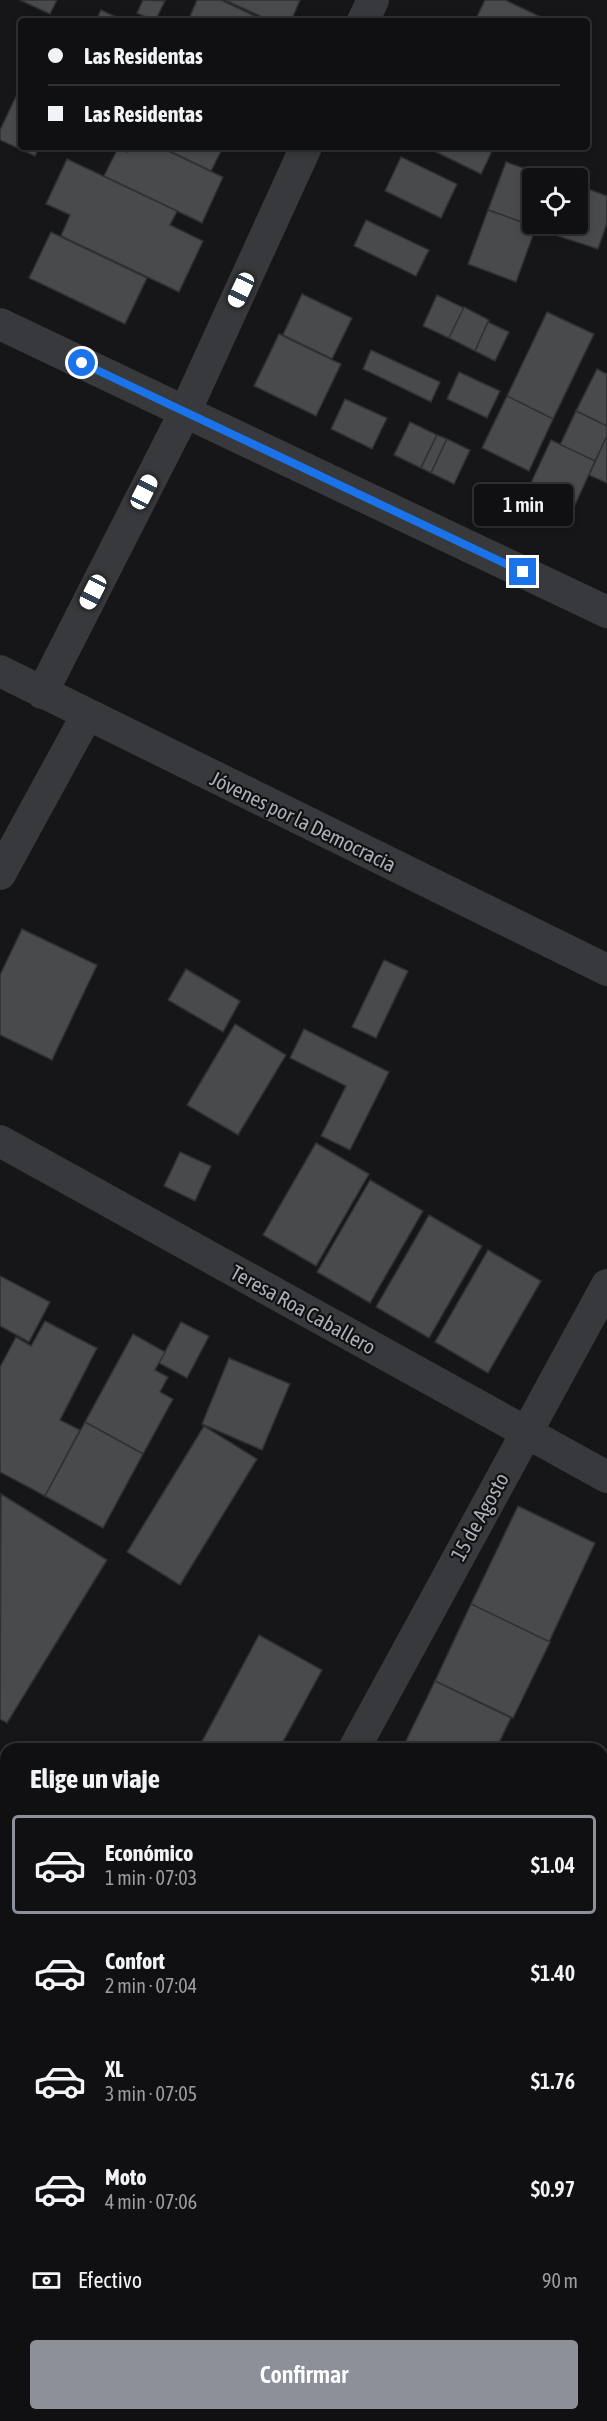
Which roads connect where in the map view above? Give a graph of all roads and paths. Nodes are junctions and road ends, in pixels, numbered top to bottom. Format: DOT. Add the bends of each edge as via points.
graph roads {
  1 [pos="373,0"];
  2 [pos="364,18"];
  3 [pos="305,150"];
  4 [pos="0,324"];
  5 [pos="185,412"];
  6 [pos="607,612"];
  7 [pos="0,671"];
  8 [pos="42,693"];
  9 [pos="87,715"];
  10 [pos="0,874"];
  11 [pos="607,970"];
  12 [pos="0,1141"];
  13 [pos="607,1285"];
  14 [pos="525,1434"];
  15 [pos="607,1477"];
  16 [pos="357,1743"];
  1 -- 2 [label="street"];
  3 -- 5 [label="street"];
  4 -- 5 [label="street"];
  5 -- 6 [label="street"];
  5 -- 8 [label="street"];
  7 -- 8 [label="street, Jóvenes por la Democracia"];
  8 -- 9 [label="street, Jóvenes por la Democracia"];
  9 -- 10 [label="street"];
  9 -- 11 [label="street, Jóvenes por la Democracia"];
  12 -- 14 [label="street, Teresa Roa Caballero"];
  13 -- 14 [label="street, 15 de Agosto"];
  14 -- 15 [label="street, Teresa Roa Caballero"];
  14 -- 16 [label="street, 15 de Agosto"];
}
